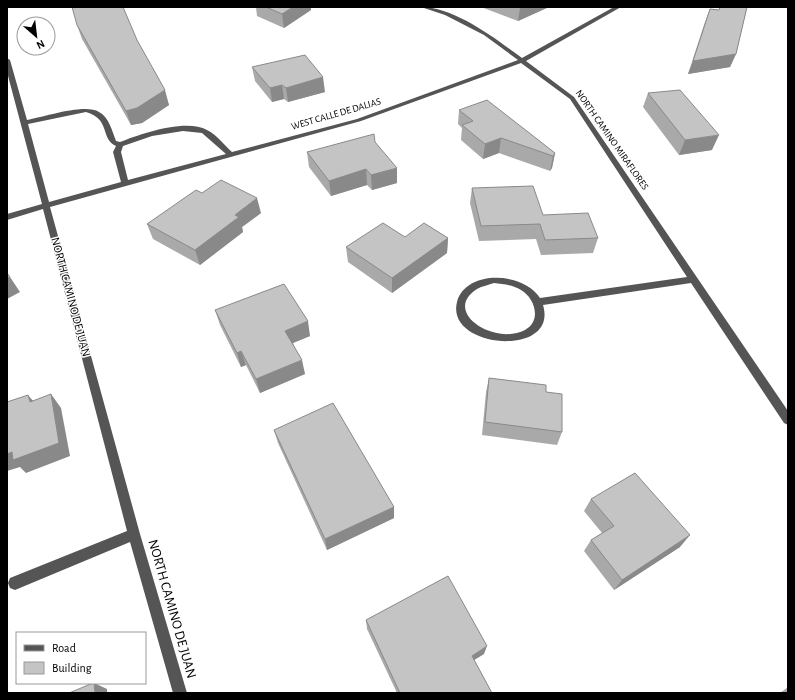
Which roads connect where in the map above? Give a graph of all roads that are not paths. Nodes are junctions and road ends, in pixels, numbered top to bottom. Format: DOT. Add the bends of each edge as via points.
graph roads {
  1 [pos="424,7"];
  2 [pos="618,7"];
  3 [pos="7,60"];
  4 [pos="522,61"];
  5 [pos="24,123"];
  6 [pos="120,145"];
  7 [pos="231,155"];
  8 [pos="125,183"];
  9 [pos="47,205"];
  10 [pos="7,217"];
  11 [pos="693,279"];
  12 [pos="538,302"];
  13 [pos="788,420"];
  14 [pos="134,534"];
  15 [pos="15,583"];
  16 [pos="180,693"];
  1 -- 4 [label="street, NORTH CAMINO MIRAFLORES" via="447,14 486,34"];
  2 -- 4 [label="street, WEST CALLE DE DALIAS"];
  3 -- 5 [label="street, NORTH CAMINO DE JUAN"];
  4 -- 7 [label="street, WEST CALLE DE DALIAS" via="359,120"];
  4 -- 11 [label="street, NORTH CAMINO MIRAFLORES" via="572,98"];
  5 -- 6 [label="street" via="86,110 97,113 104,122 112,142"];
  5 -- 9 [label="street, NORTH CAMINO DE JUAN"];
  6 -- 7 [label="street" via="152,135 185,129 204,130"];
  6 -- 8 [label="street" via="117,152"];
  7 -- 8 [label="street, WEST CALLE DE DALIAS"];
  8 -- 9 [label="street, WEST CALLE DE DALIAS"];
  9 -- 10 [label="street"];
  9 -- 14 [label="street, NORTH CAMINO DE JUAN"];
  11 -- 12 [label="street"];
  11 -- 13 [label="street, NORTH CAMINO MIRAFLORES"];
  12 -- 12 [label="street" via="540,318 535,327 526,334 500,339 485,336 474,330 465,321 460,302 472,287 494,280 518,285"];
  14 -- 15 [label="street, NORTH CAMINO DE JUAN"];
  14 -- 16 [label="street, NORTH CAMINO DE JUAN"];
}
